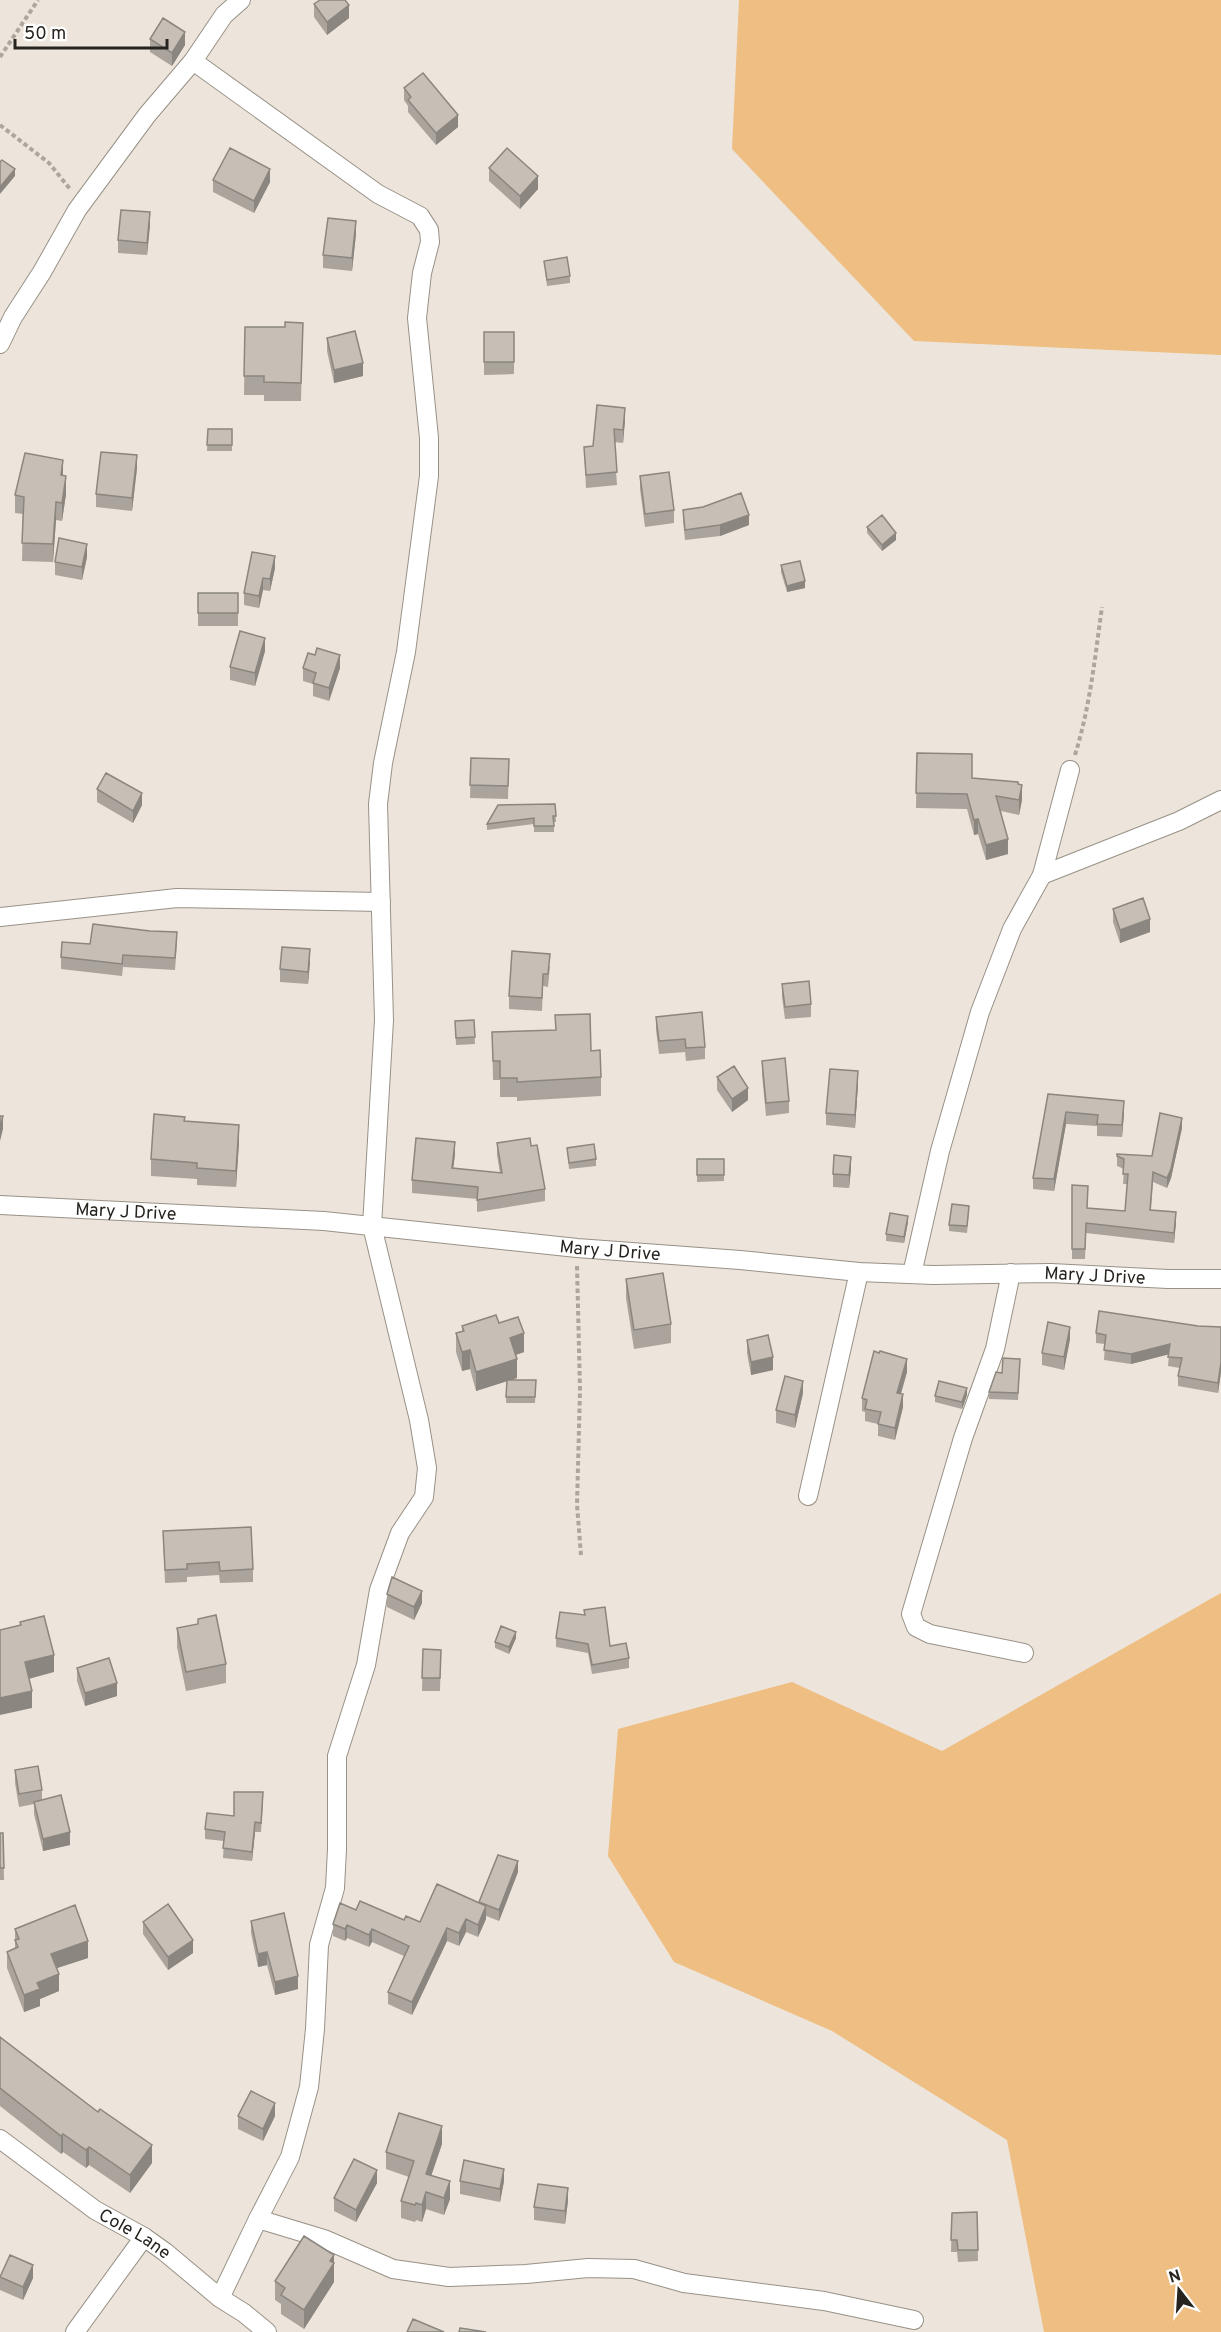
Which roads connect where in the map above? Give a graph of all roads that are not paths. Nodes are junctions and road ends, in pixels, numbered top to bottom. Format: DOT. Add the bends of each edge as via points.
graph roads {
  1 [pos="241,0"];
  2 [pos="193,61"];
  3 [pos="0,345"];
  4 [pos="1070,770"];
  5 [pos="1221,800"];
  6 [pos="1042,875"];
  7 [pos="381,902"];
  8 [pos="0,917"];
  9 [pos="0,1206"];
  10 [pos="372,1226"];
  11 [pos="859,1272"];
  12 [pos="1011,1273"];
  13 [pos="912,1274"];
  14 [pos="1221,1279"];
  15 [pos="808,1496"];
  16 [pos="1024,1653"];
  17 [pos="0,2139"];
  18 [pos="258,2219"];
  19 [pos="144,2237"];
  20 [pos="220,2298"];
  21 [pos="914,2320"];
  22 [pos="75,2332"];
  23 [pos="267,2332"];
  1 -- 2 [label="street" via="224,15"];
  2 -- 3 [label="street" via="76,210"];
  2 -- 7 [label="street" via="378,194 420,216 429,230 417,318 429,476 406,652 378,804"];
  4 -- 6 [label="street"];
  5 -- 6 [label="street" via="1179,821"];
  6 -- 13 [label="street" via="1012,929 980,1012 940,1151"];
  7 -- 8 [label="street" via="177,898"];
  7 -- 10 [label="street" via="384,1020"];
  9 -- 10 [label="street, Mary J Drive" via="189,1213"];
  10 -- 11 [label="street, Mary J Drive"];
  10 -- 18 [label="street" via="419,1420 427,1468 424,1497 400,1533 379,1590 366,1665 338,1756 335,1888 319,1945 309,2086 290,2157"];
  11 -- 13 [label="street, Mary J Drive"];
  11 -- 15 [label="street"];
  12 -- 13 [label="street, Mary J Drive"];
  12 -- 14 [label="street, Mary J Drive"];
  12 -- 16 [label="street" via="995,1348 963,1438 911,1614 916,1627 930,1634"];
  17 -- 19 [label="street, Cole Lane" via="95,2210"];
  18 -- 20 [label="street"];
  18 -- 21 [label="street" via="324,2239 393,2269 449,2277 634,2269 684,2283 824,2301"];
  19 -- 20 [label="street, Cole Lane"];
  19 -- 22 [label="street"];
  20 -- 23 [label="street, Cole Lane"];
}
